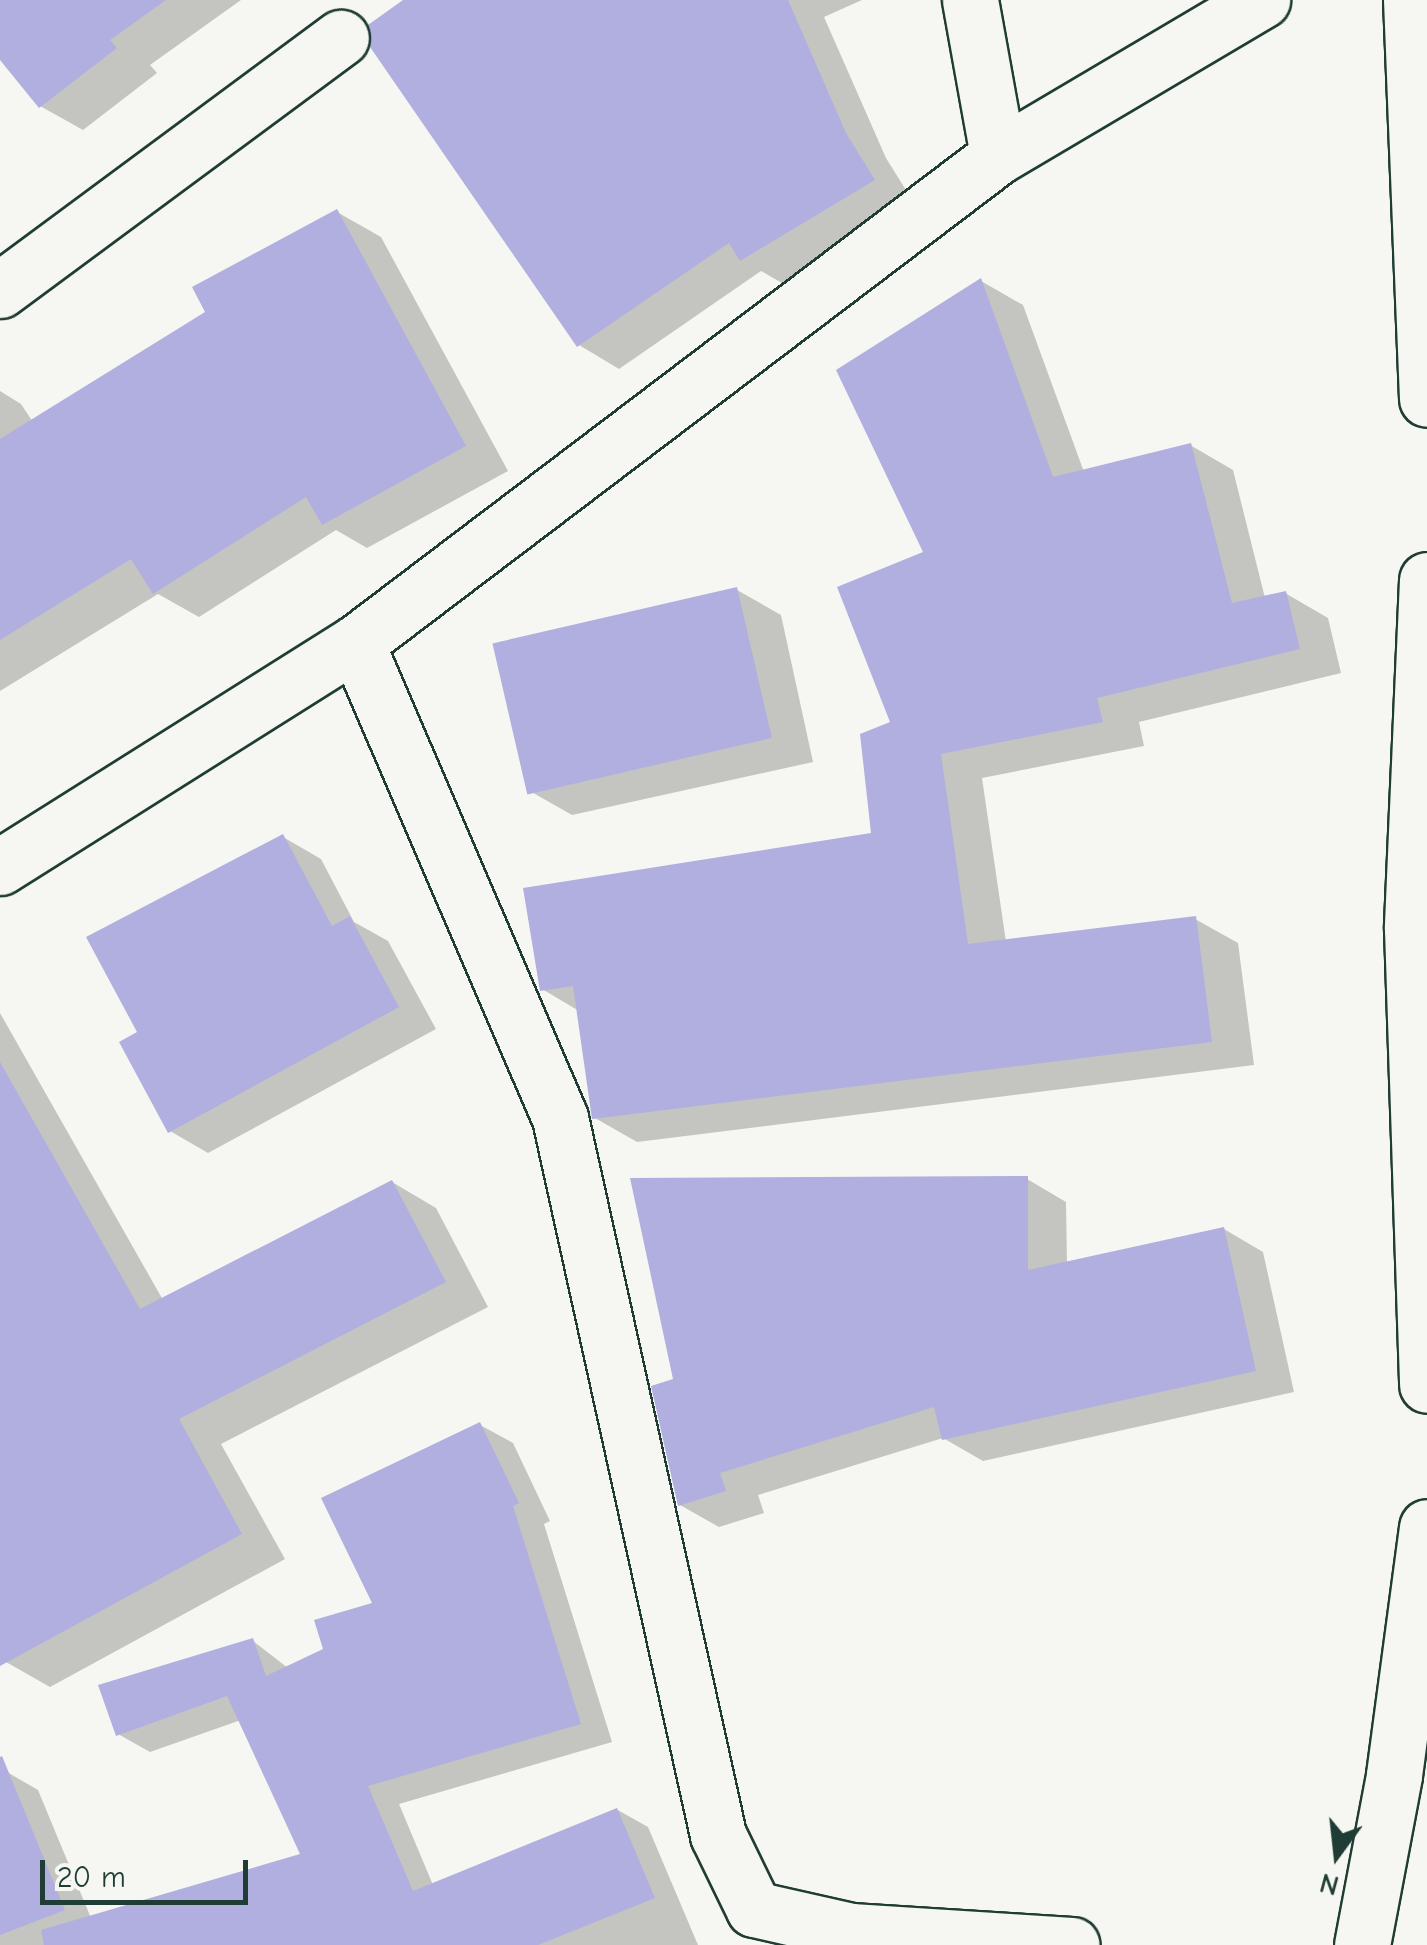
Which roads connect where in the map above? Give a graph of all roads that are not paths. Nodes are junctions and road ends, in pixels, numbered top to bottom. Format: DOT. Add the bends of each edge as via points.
graph roads {
  1 [pos="970,0"];
  2 [pos="1262,0"];
  3 [pos="1412,0"];
  4 [pos="342,38"];
  5 [pos="998,156"];
  6 [pos="0,290"];
  7 [pos="1427,400"];
  8 [pos="1427,580"];
  9 [pos="356,644"];
  10 [pos="0,867"];
  11 [pos="1420,929"];
  12 [pos="1427,1385"];
  13 [pos="1427,1527"];
  14 [pos="1072,1945"];
  15 [pos="1362,1945"];
  1 -- 5 [label="street"];
  2 -- 5 [label="street"];
  3 -- 7 [label="street"];
  4 -- 6 [label="street"];
  5 -- 9 [label="street"];
  8 -- 11 [label="street"];
  9 -- 10 [label="street"];
  9 -- 14 [label="street" via="560,1118 718,1835 754,1909 852,1932"];
  11 -- 12 [label="street"];
  13 -- 15 [label="street" via="1394,1775"];
}
